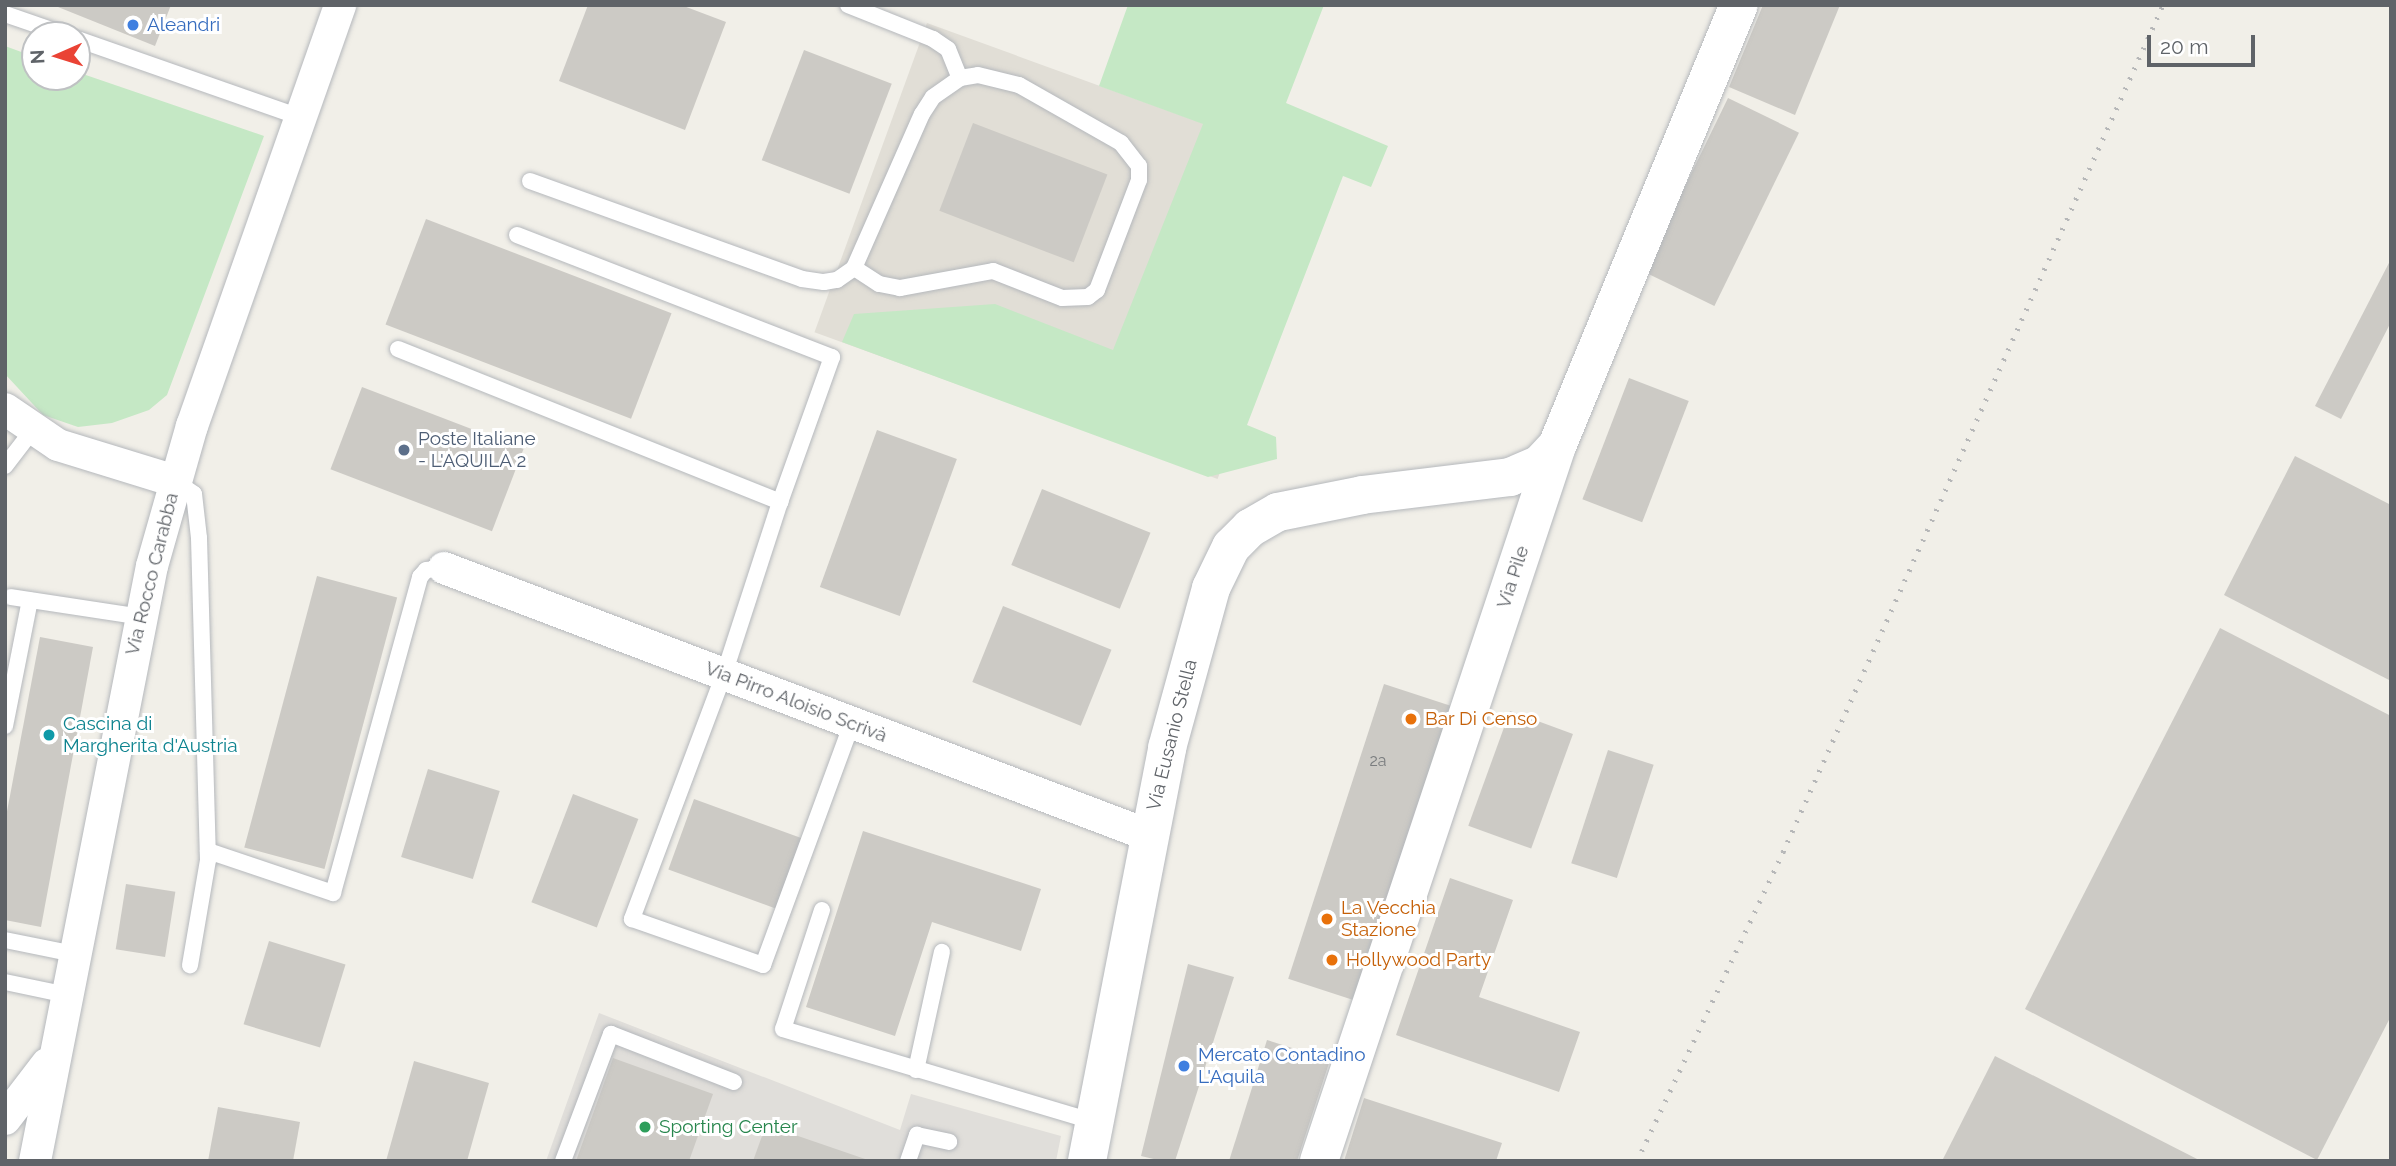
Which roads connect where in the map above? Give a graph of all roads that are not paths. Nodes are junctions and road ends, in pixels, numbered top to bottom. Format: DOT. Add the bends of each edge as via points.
graph roads {
  1 [pos="340,5"];
  2 [pos="848,5"];
  3 [pos="1739,5"];
  4 [pos="5,14"];
  5 [pos="25,21"];
  6 [pos="91,44"];
  7 [pos="960,78"];
  8 [pos="300,117"];
  9 [pos="530,181"];
  10 [pos="517,235"];
  11 [pos="854,268"];
  12 [pos="398,349"];
  13 [pos="5,409"];
  14 [pos="32,431"];
  15 [pos="1557,446"];
  16 [pos="5,466"];
  17 [pos="175,481"];
  18 [pos="1453,486"];
  19 [pos="780,502"];
  20 [pos="1517,564"];
  21 [pos="444,568"];
  22 [pos="11,597"];
  23 [pos="30,600"];
  24 [pos="141,617"];
  25 [pos="724,674"];
  26 [pos="852,723"];
  27 [pos="5,726"];
  28 [pos="1148,835"];
  29 [pos="208,850"];
  30 [pos="822,910"];
  31 [pos="5,940"];
  32 [pos="942,952"];
  33 [pos="74,954"];
  34 [pos="190,965"];
  35 [pos="5,982"];
  36 [pos="67,995"];
  37 [pos="57,1044"];
  38 [pos="916,1070"];
  39 [pos="734,1082"];
  40 [pos="5,1119"];
  41 [pos="1094,1122"];
  42 [pos="949,1142"];
  43 [pos="35,1161"];
  44 [pos="563,1161"];
  45 [pos="908,1161"];
  46 [pos="1087,1161"];
  47 [pos="1319,1161"];
  1 -- 8 [label="street, Via Rocco Carabba"];
  2 -- 7 [label="lane" via="933,38 947,50"];
  3 -- 15 [label="street, Via Pile"];
  4 -- 5 [label="lane"];
  6 -- 8 [label="lane"];
  7 -- 11 [label="lane" via="939,91 922,114"];
  7 -- 11 [label="lane" via="978,75 1019,85 1132,153 1139,180 1097,290 1088,297 1062,298 993,271 900,288 879,284"];
  8 -- 17 [label="street, Via Rocco Carabba"];
  9 -- 11 [label="lane" via="802,279 837,280"];
  10 -- 19 [label="lane" via="832,358"];
  12 -- 19 [label="lane"];
  13 -- 14 [label="street"];
  14 -- 16 [label="lane"];
  14 -- 17 [label="street" via="58,445"];
  15 -- 18 [label="street, Via Eusanio Stella" via="1521,474"];
  15 -- 20 [label="street, Via Pile"];
  17 -- 24 [label="street, Via Rocco Carabba"];
  17 -- 29 [label="lane" via="194,494 198,523"];
  18 -- 20 [label="street, Via Eusanio Stella" via="1482,491 1507,506 1517,529"];
  18 -- 28 [label="street, Via Eusanio Stella" via="1295,508 1258,522 1240,536 1211,588"];
  19 -- 25 [label="lane"];
  20 -- 47 [label="street, Via Pile"];
  21 -- 25 [label="street, Via Pirro Aloisio Scrivà"];
  21 -- 29 [label="lane" via="426,570 421,577 333,893"];
  22 -- 23 [label="lane"];
  23 -- 24 [label="lane"];
  23 -- 27 [label="lane"];
  24 -- 33 [label="street, Via Rocco Carabba"];
  25 -- 26 [label="street, Via Pirro Aloisio Scrivà"];
  25 -- 26 [label="lane" via="632,919 763,965"];
  26 -- 28 [label="street, Via Pirro Aloisio Scrivà"];
  28 -- 41 [label="street, Via Eusanio Stella"];
  29 -- 34 [label="lane" via="206,890"];
  30 -- 38 [label="lane" via="783,1030"];
  31 -- 33 [label="lane"];
  32 -- 38 [label="lane"];
  33 -- 36 [label="street, Via Rocco Carabba"];
  35 -- 36 [label="lane"];
  36 -- 37 [label="street, Via Rocco Carabba"];
  37 -- 40 [label="street" via="28,1094"];
  37 -- 43 [label="street, Via Rocco Carabba"];
  38 -- 41 [label="lane"];
  39 -- 44 [label="lane" via="611,1034"];
  41 -- 46 [label="street, Via Eusanio Stella"];
  42 -- 45 [label="lane" via="917,1135"];
}
